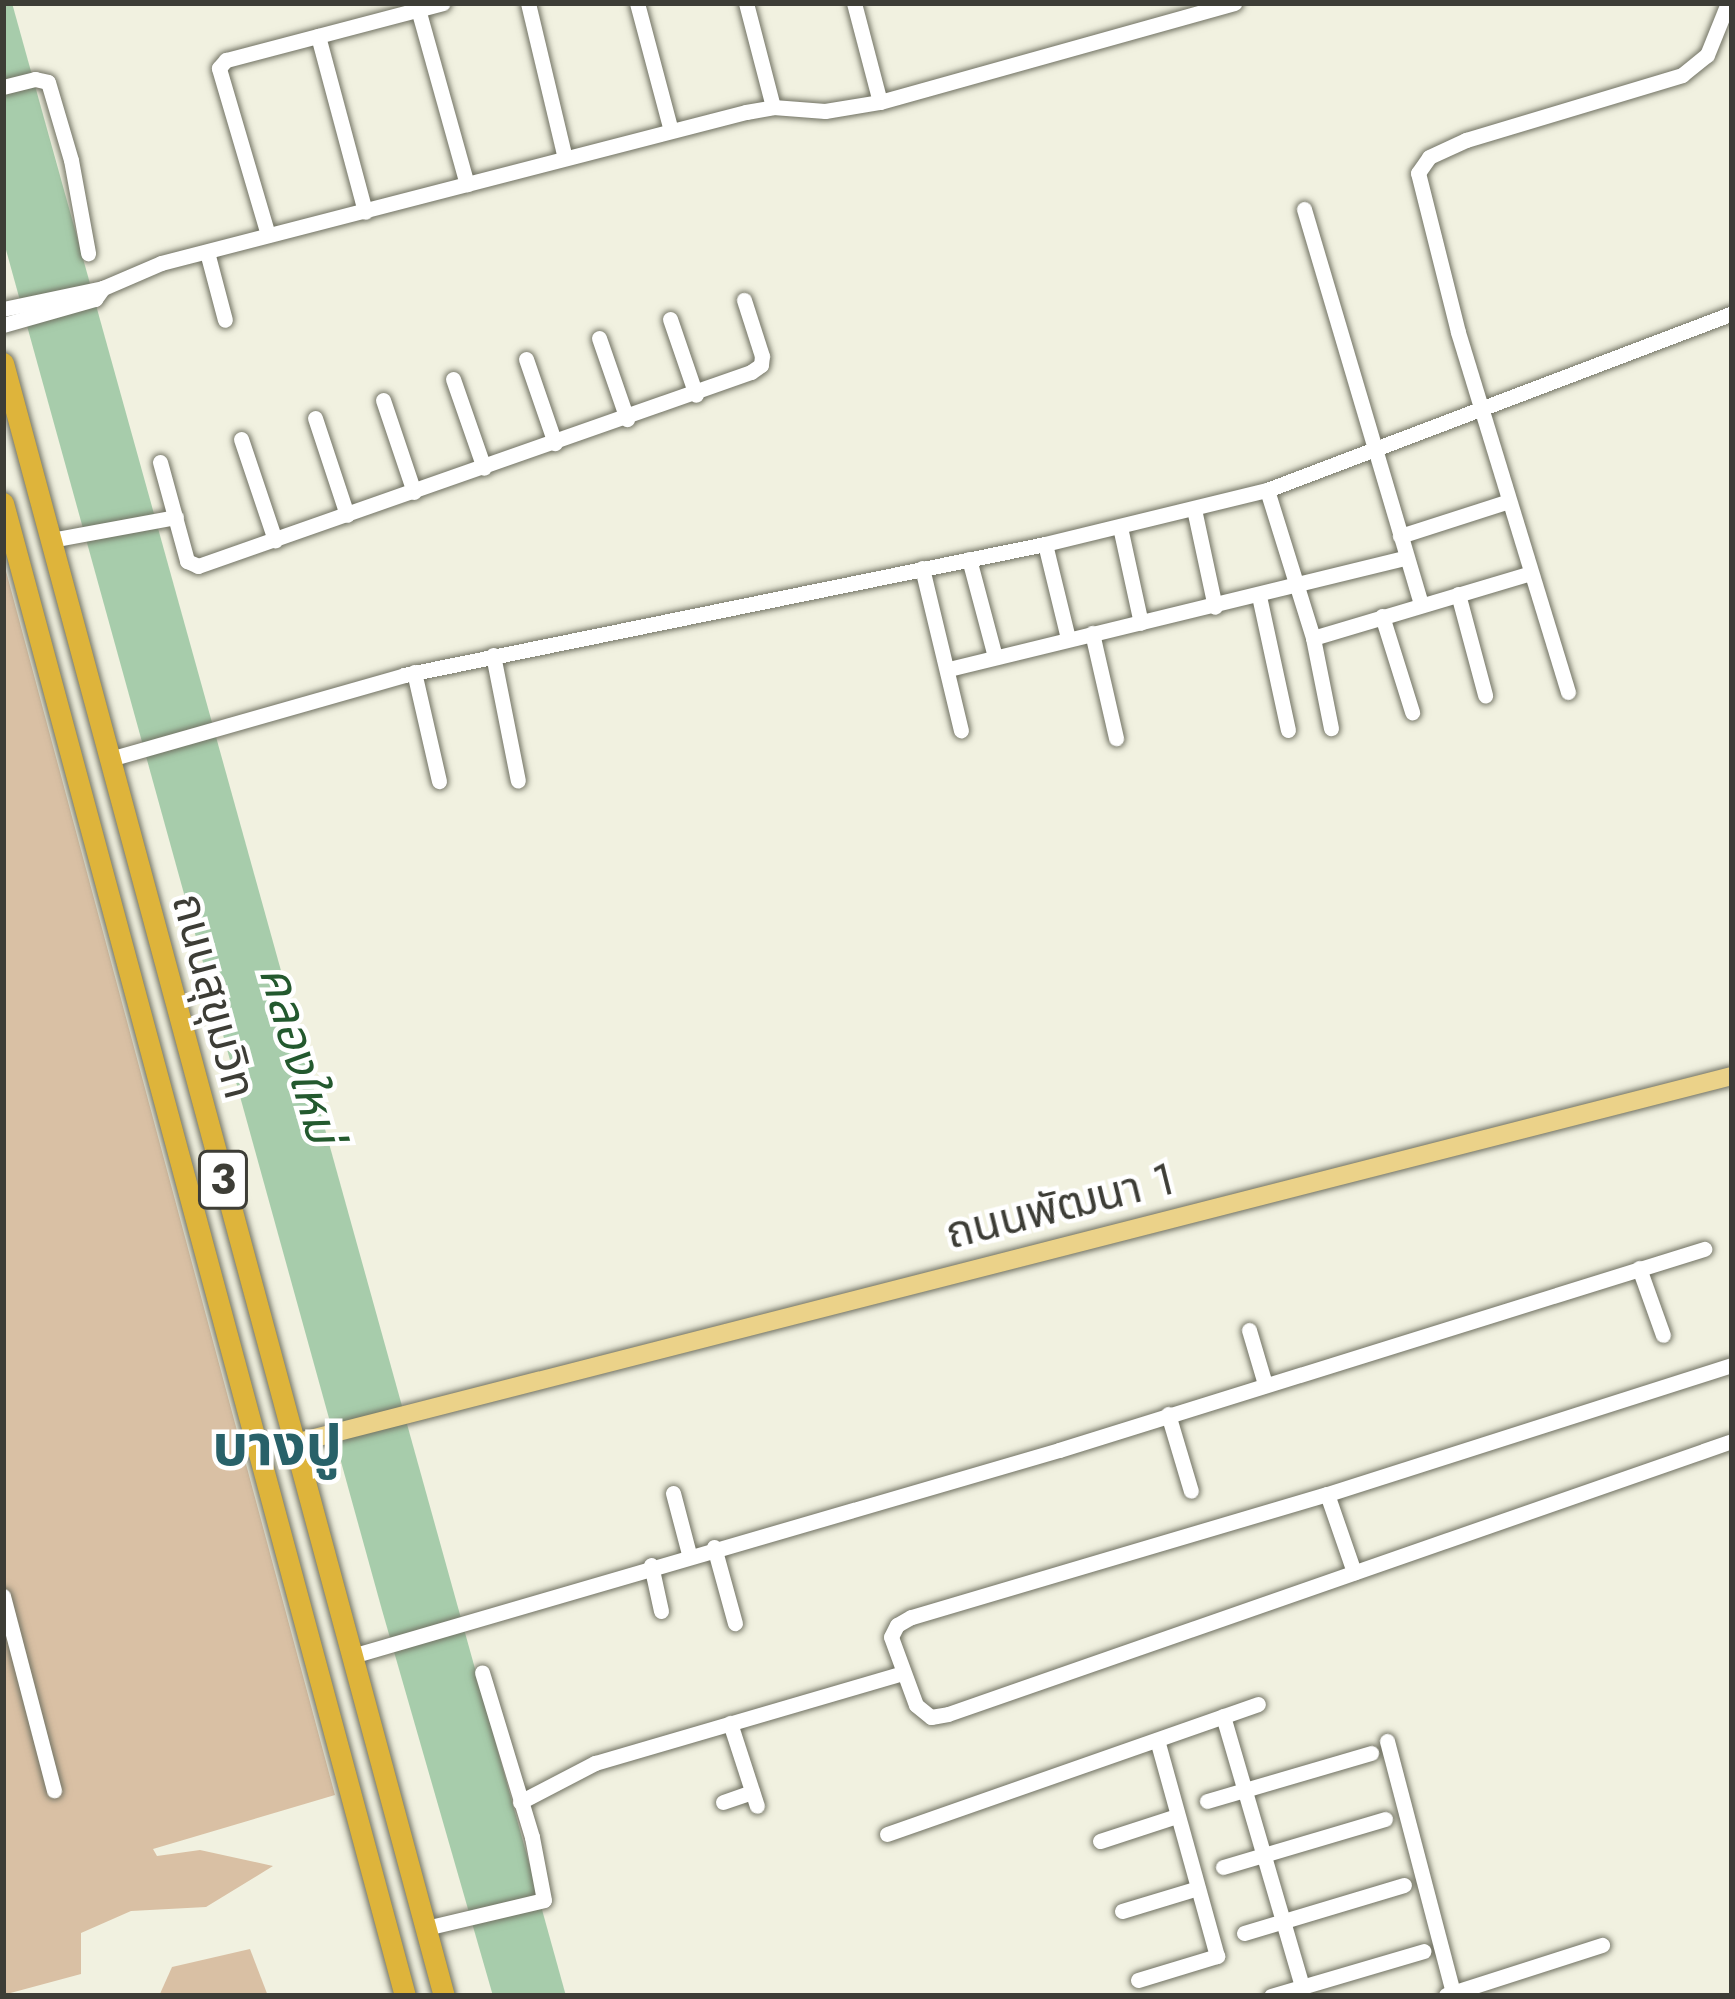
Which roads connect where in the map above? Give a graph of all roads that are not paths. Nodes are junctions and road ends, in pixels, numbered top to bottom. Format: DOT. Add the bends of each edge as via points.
graph roads {
  1 [pos="442,3"];
  2 [pos="528,3"];
  3 [pos="637,3"];
  4 [pos="746,3"];
  5 [pos="854,3"];
  6 [pos="1234,3"];
  7 [pos="1728,3"];
  8 [pos="418,9"];
  9 [pos="318,36"];
  10 [pos="3,87"];
  11 [pos="880,102"];
  12 [pos="773,107"];
  13 [pos="671,131"];
  14 [pos="565,158"];
  15 [pos="467,184"];
  16 [pos="1304,209"];
  17 [pos="364,212"];
  18 [pos="268,235"];
  19 [pos="207,252"];
  20 [pos="88,253"];
  21 [pos="744,300"];
  22 [pos="1732,313"];
  23 [pos="9,315"];
  24 [pos="670,319"];
  25 [pos="225,320"];
  26 [pos="599,338"];
  27 [pos="526,359"];
  28 [pos="3,364"];
  29 [pos="453,379"];
  30 [pos="696,395"];
  31 [pos="383,400"];
  32 [pos="1482,407"];
  33 [pos="315,418"];
  34 [pos="626,418"];
  35 [pos="242,440"];
  36 [pos="555,443"];
  37 [pos="1378,449"];
  38 [pos="160,462"];
  39 [pos="484,468"];
  40 [pos="1267,490"];
  41 [pos="414,492"];
  42 [pos="1509,501"];
  43 [pos="3,503"];
  44 [pos="1194,509"];
  45 [pos="347,515"];
  46 [pos="176,517"];
  47 [pos="1120,527"];
  48 [pos="1400,536"];
  49 [pos="52,540"];
  50 [pos="275,540"];
  51 [pos="1045,544"];
  52 [pos="1406,558"];
  53 [pos="969,559"];
  54 [pos="922,568"];
  55 [pos="1531,573"];
  56 [pos="1297,588"];
  57 [pos="1458,594"];
  58 [pos="1259,596"];
  59 [pos="1421,605"];
  60 [pos="1215,607"];
  61 [pos="1382,616"];
  62 [pos="1141,622"];
  63 [pos="1092,633"];
  64 [pos="1069,638"];
  65 [pos="1312,638"];
  66 [pos="493,655"];
  67 [pos="995,657"];
  68 [pos="949,669"];
  69 [pos="414,672"];
  70 [pos="1568,692"];
  71 [pos="1485,695"];
  72 [pos="1412,712"];
  73 [pos="1331,728"];
  74 [pos="961,730"];
  75 [pos="1288,730"];
  76 [pos="1116,738"];
  77 [pos="110,759"];
  78 [pos="439,781"];
  79 [pos="518,781"];
  80 [pos="1732,1076"];
  81 [pos="1704,1249"];
  82 [pos="1639,1268"];
  83 [pos="1249,1330"];
  84 [pos="1663,1335"];
  85 [pos="1732,1365"];
  86 [pos="1265,1384"];
  87 [pos="1168,1414"];
  88 [pos="1732,1441"];
  89 [pos="295,1443"];
  90 [pos="1191,1491"];
  91 [pos="673,1493"];
  92 [pos="1327,1494"];
  93 [pos="714,1547"];
  94 [pos="689,1554"];
  95 [pos="651,1565"];
  96 [pos="1354,1572"];
  97 [pos="3,1596"];
  98 [pos="661,1611"];
  99 [pos="735,1622"];
  100 [pos="352,1656"];
  101 [pos="482,1672"];
  102 [pos="902,1673"];
  103 [pos="1258,1704"];
  104 [pos="1223,1716"];
  105 [pos="730,1723"];
  106 [pos="1157,1740"];
  107 [pos="1387,1741"];
  108 [pos="1371,1753"];
  109 [pos="1244,1789"];
  110 [pos="54,1790"];
  111 [pos="1207,1801"];
  112 [pos="520,1802"];
  113 [pos="723,1802"];
  114 [pos="1177,1816"];
  115 [pos="1385,1820"];
  116 [pos="887,1834"];
  117 [pos="1100,1841"];
  118 [pos="1262,1856"];
  119 [pos="1223,1868"];
  120 [pos="1404,1885"];
  121 [pos="1198,1888"];
  122 [pos="1122,1911"];
  123 [pos="1281,1921"];
  124 [pos="425,1928"];
  125 [pos="1244,1934"];
  126 [pos="1602,1945"];
  127 [pos="1424,1952"];
  128 [pos="1138,1980"];
  129 [pos="1298,1988"];
  130 [pos="1448,1994"];
  131 [pos="405,1996"];
  132 [pos="444,1996"];
  133 [pos="1271,1996"];
  1 -- 8 [label="street"];
  2 -- 14 [label="street"];
  3 -- 13 [label="street"];
  4 -- 12 [label="street"];
  5 -- 11 [label="street"];
  6 -- 11 [label="street"];
  7 -- 32 [label="street" via="1707,55 1682,75 1466,140 1420,165"];
  8 -- 9 [label="street"];
  8 -- 15 [label="street"];
  9 -- 17 [label="street"];
  9 -- 18 [label="street" via="219,68"];
  10 -- 20 [label="street" via="35,80 48,82 55,95"];
  11 -- 12 [label="street" via="825,111"];
  12 -- 13 [label="street"];
  13 -- 14 [label="street"];
  14 -- 15 [label="street"];
  15 -- 17 [label="street"];
  16 -- 37 [label="street"];
  17 -- 18 [label="street"];
  18 -- 19 [label="street"];
  19 -- 23 [label="street"];
  19 -- 25 [label="street"];
  21 -- 30 [label="street" via="761,365"];
  22 -- 32 [label="street"];
  24 -- 30 [label="street"];
  26 -- 34 [label="street"];
  27 -- 36 [label="street"];
  28 -- 49 [label="highway, ถนนสุขุมวิท / 3"];
  29 -- 39 [label="street"];
  30 -- 34 [label="street"];
  31 -- 41 [label="street"];
  32 -- 37 [label="street"];
  32 -- 42 [label="street"];
  33 -- 45 [label="street"];
  34 -- 36 [label="street"];
  35 -- 50 [label="street"];
  36 -- 39 [label="street"];
  37 -- 40 [label="street"];
  37 -- 48 [label="street"];
  38 -- 46 [label="street"];
  39 -- 41 [label="street"];
  40 -- 44 [label="street"];
  40 -- 56 [label="street"];
  41 -- 45 [label="street"];
  42 -- 48 [label="street"];
  42 -- 55 [label="street"];
  43 -- 131 [label="highway, ถนนสุขุมวิท / 3"];
  44 -- 47 [label="street"];
  44 -- 60 [label="street"];
  45 -- 50 [label="street"];
  46 -- 49 [label="street"];
  46 -- 50 [label="street" via="191,565"];
  47 -- 51 [label="street"];
  47 -- 62 [label="street"];
  48 -- 52 [label="street"];
  49 -- 77 [label="highway, ถนนสุขุมวิท / 3"];
  51 -- 53 [label="street"];
  51 -- 64 [label="street"];
  52 -- 56 [label="street"];
  52 -- 59 [label="street"];
  53 -- 54 [label="street"];
  53 -- 67 [label="street"];
  54 -- 66 [label="street"];
  54 -- 68 [label="street"];
  55 -- 57 [label="street"];
  55 -- 70 [label="street"];
  56 -- 58 [label="street"];
  56 -- 65 [label="street"];
  57 -- 59 [label="street"];
  57 -- 71 [label="street"];
  58 -- 60 [label="street"];
  58 -- 75 [label="street"];
  59 -- 61 [label="street"];
  60 -- 62 [label="street"];
  61 -- 65 [label="street"];
  61 -- 72 [label="street"];
  62 -- 63 [label="street"];
  63 -- 64 [label="street"];
  63 -- 76 [label="street"];
  64 -- 67 [label="street"];
  65 -- 73 [label="street"];
  66 -- 69 [label="street"];
  66 -- 79 [label="street"];
  67 -- 68 [label="street"];
  68 -- 74 [label="street"];
  69 -- 77 [label="street"];
  69 -- 78 [label="street"];
  77 -- 89 [label="highway, ถนนสุขุมวิท / 3"];
  80 -- 89 [label="main road, ถนนพัฒนา 1"];
  81 -- 82 [label="street"];
  82 -- 84 [label="street"];
  82 -- 86 [label="street"];
  83 -- 86 [label="street"];
  85 -- 92 [label="street"];
  86 -- 87 [label="street"];
  87 -- 90 [label="street"];
  87 -- 93 [label="street"];
  88 -- 96 [label="street"];
  89 -- 100 [label="highway, ถนนสุขุมวิท / 3"];
  91 -- 94 [label="street"];
  92 -- 96 [label="street"];
  92 -- 102 [label="street" via="910,1617 891,1637"];
  93 -- 94 [label="street"];
  93 -- 99 [label="street"];
  94 -- 95 [label="street"];
  95 -- 98 [label="street"];
  95 -- 100 [label="street"];
  96 -- 102 [label="street" via="948,1714 931,1717 916,1705"];
  97 -- 110 [label="street"];
  100 -- 124 [label="highway, ถนนสุขุมวิท / 3"];
  101 -- 112 [label="street"];
  102 -- 105 [label="street"];
  103 -- 104 [label="street"];
  104 -- 106 [label="street"];
  104 -- 109 [label="street"];
  105 -- 112 [label="street" via="595,1763"];
  105 -- 113 [label="street" via="755,1799"];
  106 -- 114 [label="street"];
  106 -- 116 [label="street"];
  107 -- 130 [label="street"];
  108 -- 109 [label="street"];
  109 -- 111 [label="street"];
  109 -- 118 [label="street"];
  112 -- 124 [label="street" via="544,1900"];
  114 -- 117 [label="street"];
  114 -- 121 [label="street"];
  115 -- 118 [label="street"];
  118 -- 119 [label="street"];
  118 -- 123 [label="street"];
  120 -- 123 [label="street"];
  121 -- 122 [label="street"];
  121 -- 128 [label="street" via="1217,1957"];
  123 -- 125 [label="street"];
  123 -- 129 [label="street"];
  124 -- 132 [label="highway, ถนนสุขุมวิท / 3"];
  126 -- 130 [label="street"];
  127 -- 129 [label="street"];
  129 -- 133 [label="street"];
}
